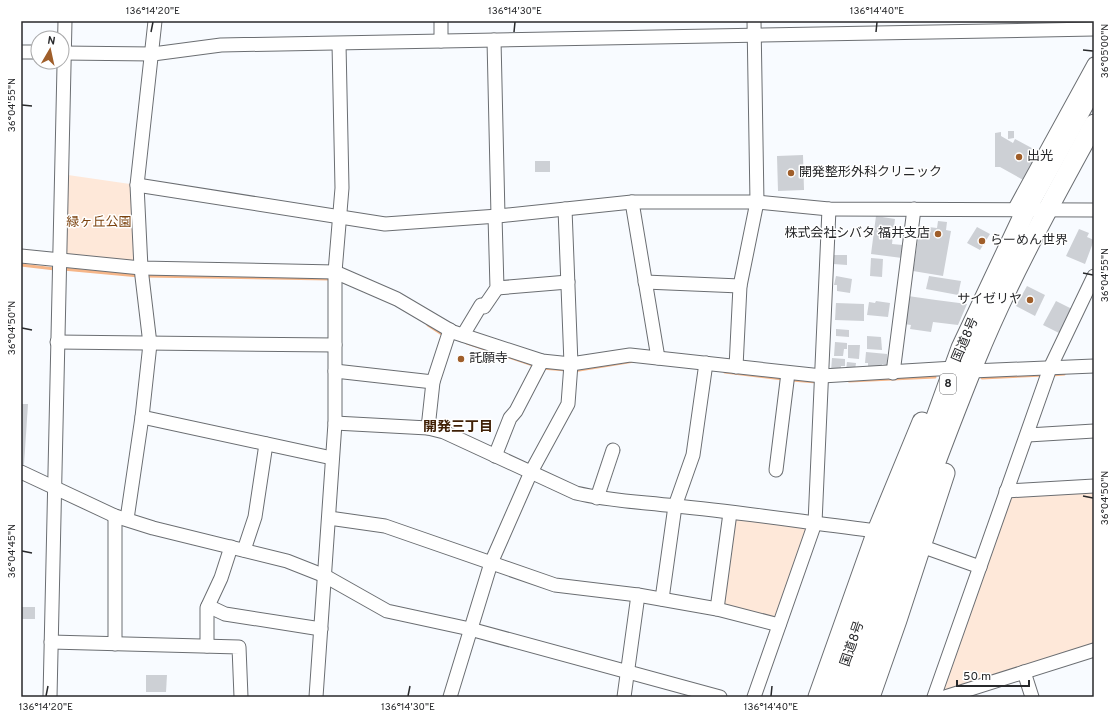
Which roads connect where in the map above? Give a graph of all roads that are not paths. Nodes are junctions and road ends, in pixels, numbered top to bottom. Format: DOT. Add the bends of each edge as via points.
graph roads {
  1 [pos="155,21"];
  2 [pos="441,21"];
  3 [pos="754,21"];
  4 [pos="1031,26"];
  5 [pos="1094,29"];
  6 [pos="754,35"];
  7 [pos="441,40"];
  8 [pos="494,40"];
  9 [pos="339,44"];
  10 [pos="70,53"];
  11 [pos="153,54"];
  12 [pos="1094,64"];
  13 [pos="63,70"];
  14 [pos="1094,86"];
  15 [pos="1094,124"];
  16 [pos="137,186"];
  17 [pos="632,202"];
  18 [pos="757,202"];
  19 [pos="829,208"];
  20 [pos="565,209"];
  21 [pos="914,209"];
  22 [pos="1020,210"];
  23 [pos="1048,210"];
  24 [pos="1094,210"];
  25 [pos="496,216"];
  26 [pos="338,217"];
  27 [pos="21,256"];
  28 [pos="59,260"];
  29 [pos="141,268"];
  30 [pos="336,272"];
  31 [pos="1094,276"];
  32 [pos="568,282"];
  33 [pos="645,282"];
  34 [pos="740,286"];
  35 [pos="497,288"];
  36 [pos="450,330"];
  37 [pos="463,335"];
  38 [pos="57,342"];
  39 [pos="150,344"];
  40 [pos="335,345"];
  41 [pos="658,358"];
  42 [pos="542,362"];
  43 [pos="571,364"];
  44 [pos="706,364"];
  45 [pos="1094,366"];
  46 [pos="736,367"];
  47 [pos="969,367"];
  48 [pos="1050,368"];
  49 [pos="335,371"];
  50 [pos="788,373"];
  51 [pos="893,373"];
  52 [pos="822,376"];
  53 [pos="433,382"];
  54 [pos="142,417"];
  55 [pos="335,423"];
  56 [pos="428,428"];
  57 [pos="1094,431"];
  58 [pos="1028,435"];
  59 [pos="266,444"];
  60 [pos="613,450"];
  61 [pos="495,456"];
  62 [pos="332,458"];
  63 [pos="776,470"];
  64 [pos="21,472"];
  65 [pos="531,472"];
  66 [pos="1094,486"];
  67 [pos="54,488"];
  68 [pos="1006,491"];
  69 [pos="597,498"];
  70 [pos="675,506"];
  71 [pos="730,513"];
  72 [pos="121,518"];
  73 [pos="329,518"];
  74 [pos="815,523"];
  75 [pos="877,531"];
  76 [pos="921,546"];
  77 [pos="231,547"];
  78 [pos="244,550"];
  79 [pos="491,563"];
  80 [pos="980,567"];
  81 [pos="325,576"];
  82 [pos="638,595"];
  83 [pos="662,599"];
  84 [pos="208,606"];
  85 [pos="717,609"];
  86 [pos="780,625"];
  87 [pos="321,629"];
  88 [pos="470,629"];
  89 [pos="51,642"];
  90 [pos="114,644"];
  91 [pos="207,646"];
  92 [pos="1094,650"];
  93 [pos="628,671"];
  94 [pos="1024,672"];
  95 [pos="50,697"];
  96 [pos="241,697"];
  97 [pos="316,697"];
  98 [pos="450,697"];
  99 [pos="624,697"];
  100 [pos="720,697"];
  101 [pos="754,697"];
  102 [pos="818,697"];
  103 [pos="835,697"];
  104 [pos="851,697"];
  105 [pos="870,697"];
  106 [pos="934,697"];
  107 [pos="945,697"];
  108 [pos="1032,697"];
  1 -- 11 [label="street"];
  2 -- 7 [label="street"];
  3 -- 6 [label="street"];
  4 -- 5 [label="street"];
  4 -- 6 [label="street"];
  6 -- 8 [label="street"];
  6 -- 18 [label="street"];
  7 -- 8 [label="street"];
  7 -- 9 [label="street"];
  8 -- 25 [label="street"];
  9 -- 11 [label="street" via="222,45"];
  9 -- 26 [label="street" via="342,188"];
  10 -- 11 [label="street"];
  11 -- 16 [label="street"];
  12 -- 22 [label="street"];
  13 -- 28 [label="street"];
  14 -- 22 [label="highway, 国道8号 / 8"];
  15 -- 23 [label="highway, 国道8号 / 8"];
  16 -- 26 [label="street"];
  16 -- 29 [label="street"];
  17 -- 18 [label="street"];
  17 -- 20 [label="street"];
  17 -- 33 [label="street"];
  18 -- 19 [label="street"];
  18 -- 34 [label="street"];
  19 -- 21 [label="street"];
  19 -- 52 [label="street"];
  20 -- 25 [label="street"];
  20 -- 32 [label="street"];
  21 -- 22 [label="street"];
  21 -- 51 [label="street"];
  22 -- 23 [label="street"];
  22 -- 47 [label="highway, 国道8号 / 8" via="994,277"];
  23 -- 24 [label="street"];
  23 -- 47 [label="highway, 国道8号 / 8"];
  25 -- 26 [label="street" via="385,224"];
  25 -- 35 [label="street"];
  26 -- 30 [label="street"];
  27 -- 28 [label="street"];
  28 -- 29 [label="street"];
  28 -- 38 [label="street"];
  29 -- 30 [label="street"];
  29 -- 39 [label="street"];
  30 -- 36 [label="street" via="397,299"];
  30 -- 40 [label="street"];
  31 -- 48 [label="street"];
  32 -- 35 [label="street"];
  32 -- 43 [label="street"];
  33 -- 34 [label="street"];
  33 -- 41 [label="street"];
  34 -- 46 [label="street"];
  35 -- 37 [label="street" via="484,307 481,305"];
  36 -- 37 [label="street"];
  36 -- 53 [label="street"];
  37 -- 42 [label="street"];
  38 -- 39 [label="street"];
  38 -- 67 [label="street"];
  39 -- 40 [label="street"];
  39 -- 54 [label="street"];
  40 -- 49 [label="street"];
  41 -- 43 [label="street" via="630,355"];
  41 -- 44 [label="street"];
  42 -- 43 [label="street"];
  42 -- 61 [label="street" via="510,418"];
  43 -- 65 [label="street" via="568,404"];
  44 -- 46 [label="street"];
  44 -- 70 [label="street" via="694,455"];
  45 -- 48 [label="street"];
  46 -- 50 [label="street"];
  47 -- 48 [label="street"];
  47 -- 51 [label="street"];
  47 -- 75 [label="highway, 8" via="926,412"];
  47 -- 76 [label="highway, 8" via="967,407"];
  47 -- 103 [label="highway, 国道8号 / 8"];
  47 -- 104 [label="highway, 国道8号 / 8"];
  48 -- 58 [label="street"];
  49 -- 53 [label="street"];
  49 -- 55 [label="street"];
  50 -- 52 [label="street"];
  50 -- 63 [label="street"];
  51 -- 52 [label="street"];
  52 -- 74 [label="street"];
  53 -- 56 [label="street"];
  54 -- 59 [label="street"];
  54 -- 72 [label="street"];
  55 -- 56 [label="street"];
  55 -- 62 [label="street"];
  56 -- 61 [label="street" via="444,432"];
  57 -- 58 [label="street"];
  58 -- 68 [label="street"];
  59 -- 62 [label="street"];
  59 -- 78 [label="street" via="255,517"];
  60 -- 69 [label="street"];
  61 -- 65 [label="street"];
  62 -- 73 [label="street"];
  64 -- 67 [label="street"];
  65 -- 69 [label="street" via="576,493"];
  65 -- 79 [label="street"];
  66 -- 68 [label="street"];
  67 -- 72 [label="street"];
  67 -- 89 [label="street"];
  68 -- 80 [label="street"];
  69 -- 70 [label="street"];
  70 -- 71 [label="street"];
  70 -- 83 [label="street"];
  71 -- 74 [label="street"];
  71 -- 85 [label="street"];
  72 -- 77 [label="street"];
  72 -- 90 [label="street"];
  73 -- 79 [label="street" via="385,526"];
  73 -- 81 [label="street"];
  74 -- 75 [label="street"];
  74 -- 86 [label="street"];
  75 -- 102 [label="highway, 8" via="852,618"];
  76 -- 80 [label="street"];
  76 -- 105 [label="highway, 8" via="893,619"];
  77 -- 78 [label="street"];
  77 -- 84 [label="street"];
  78 -- 81 [label="street" via="287,561"];
  79 -- 82 [label="street" via="555,585"];
  79 -- 88 [label="street"];
  80 -- 106 [label="street"];
  81 -- 87 [label="street"];
  81 -- 88 [label="street" via="386,611"];
  82 -- 83 [label="street"];
  82 -- 93 [label="street"];
  83 -- 85 [label="street"];
  84 -- 87 [label="street" via="225,614"];
  84 -- 91 [label="street"];
  85 -- 86 [label="street"];
  86 -- 101 [label="street"];
  87 -- 97 [label="street"];
  88 -- 93 [label="street"];
  88 -- 98 [label="street"];
  89 -- 90 [label="street"];
  89 -- 95 [label="street"];
  90 -- 91 [label="street"];
  91 -- 96 [label="street" via="239,647"];
  92 -- 94 [label="street"];
  93 -- 99 [label="street"];
  93 -- 100 [label="street"];
  94 -- 107 [label="street"];
  94 -- 108 [label="street"];
}
